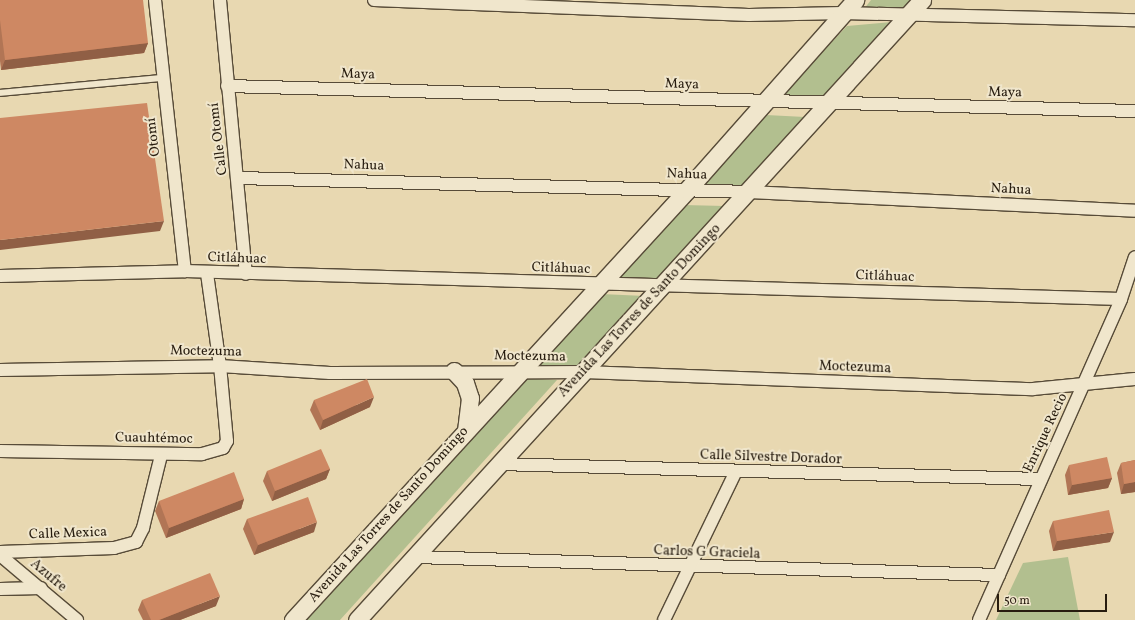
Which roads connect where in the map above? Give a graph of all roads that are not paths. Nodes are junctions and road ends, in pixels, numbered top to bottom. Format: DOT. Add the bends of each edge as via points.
graph roads {
  1 [pos="155,0"];
  2 [pos="220,0"];
  3 [pos="374,0"];
  4 [pos="855,0"];
  5 [pos="922,0"];
  6 [pos="843,13"];
  7 [pos="908,15"];
  8 [pos="1135,20"];
  9 [pos="163,78"];
  10 [pos="228,86"];
  11 [pos="0,93"];
  12 [pos="766,102"];
  13 [pos="829,103"];
  14 [pos="1135,111"];
  15 [pos="239,178"];
  16 [pos="687,190"];
  17 [pos="750,192"];
  18 [pos="1135,211"];
  19 [pos="1135,257"];
  20 [pos="185,271"];
  21 [pos="207,273"];
  22 [pos="246,274"];
  23 [pos="0,276"];
  24 [pos="1131,284"];
  25 [pos="596,286"];
  26 [pos="664,286"];
  27 [pos="1121,299"];
  28 [pos="220,366"];
  29 [pos="0,370"];
  30 [pos="454,371"];
  31 [pos="519,371"];
  32 [pos="584,372"];
  33 [pos="1135,379"];
  34 [pos="1084,385"];
  35 [pos="466,430"];
  36 [pos="0,451"];
  37 [pos="160,455"];
  38 [pos="499,464"];
  39 [pos="735,472"];
  40 [pos="1041,479"];
  41 [pos="0,552"];
  42 [pos="0,555"];
  43 [pos="415,557"];
  44 [pos="688,568"];
  45 [pos="999,575"];
  46 [pos="41,588"];
  47 [pos="0,589"];
  48 [pos="77,620"];
  49 [pos="293,620"];
  50 [pos="357,620"];
  51 [pos="664,620"];
  52 [pos="979,620"];
  1 -- 9 [label="street, Otomí"];
  2 -- 10 [label="street, Calle Otomí"];
  3 -- 6 [label="street" via="748,15"];
  4 -- 6 [label="street, Avenida Las Torres de Santo Domingo"];
  5 -- 7 [label="street, Avenida Las Torres de Santo Domingo"];
  6 -- 7 [label="street"];
  6 -- 12 [label="street, Avenida Las Torres de Santo Domingo"];
  7 -- 8 [label="street"];
  7 -- 13 [label="street, Avenida Las Torres de Santo Domingo"];
  9 -- 11 [label="lane"];
  9 -- 20 [label="street, Otomí"];
  10 -- 12 [label="street, Maya"];
  10 -- 15 [label="street, Calle Otomí"];
  12 -- 13 [label="street, Maya"];
  12 -- 16 [label="street, Avenida Las Torres de Santo Domingo"];
  13 -- 14 [label="street, Maya"];
  13 -- 17 [label="street, Avenida Las Torres de Santo Domingo"];
  15 -- 16 [label="street, Nahua"];
  15 -- 22 [label="street, Calle Otomí"];
  16 -- 17 [label="street, Nahua"];
  16 -- 25 [label="street, Avenida Las Torres de Santo Domingo"];
  17 -- 18 [label="street, Nahua"];
  17 -- 26 [label="street, Avenida Las Torres de Santo Domingo"];
  19 -- 24 [label="street, Enrique Recio"];
  20 -- 21 [label="street, Citláhuac"];
  20 -- 23 [label="street, Citláhuac"];
  21 -- 22 [label="street, Citláhuac"];
  21 -- 28 [label="street"];
  22 -- 25 [label="street, Citláhuac"];
  24 -- 27 [label="street, Enrique Recio"];
  25 -- 26 [label="street, Citláhuac"];
  25 -- 31 [label="street, Avenida Las Torres de Santo Domingo"];
  26 -- 27 [label="street, Citláhuac"];
  26 -- 32 [label="street, Avenida Las Torres de Santo Domingo"];
  27 -- 34 [label="street, Enrique Recio"];
  28 -- 29 [label="street, Moctezuma"];
  28 -- 30 [label="street, Moctezuma" via="330,373"];
  28 -- 37 [label="street, Cuauhtémoc" via="226,434 223,448 202,454"];
  30 -- 31 [label="street, Moctezuma"];
  30 -- 35 [label="street" via="465,383 470,398"];
  31 -- 32 [label="street, Moctezuma"];
  31 -- 35 [label="street, Avenida Las Torres de Santo Domingo"];
  32 -- 34 [label="street, Moctezuma" via="1004,389"];
  32 -- 38 [label="street, Avenida Las Torres de Santo Domingo"];
  33 -- 34 [label="street, Moctezuma"];
  34 -- 40 [label="street, Enrique Recio"];
  35 -- 49 [label="street, Avenida Las Torres de Santo Domingo"];
  36 -- 37 [label="street, Cuauhtémoc"];
  37 -- 41 [label="street, Calle Mexica" via="144,528 136,542 114,548"];
  38 -- 39 [label="street, Calle Silvestre Dorador"];
  38 -- 43 [label="street, Avenida Las Torres de Santo Domingo"];
  39 -- 40 [label="street, Calle Silvestre Dorador"];
  39 -- 44 [label="street"];
  40 -- 45 [label="street, Enrique Recio"];
  42 -- 46 [label="street, Azufre"];
  43 -- 44 [label="street, Carlos G Graciela"];
  43 -- 50 [label="street, Avenida Las Torres de Santo Domingo"];
  44 -- 45 [label="street, Carlos G Graciela"];
  44 -- 51 [label="street"];
  45 -- 52 [label="street, Enrique Recio"];
  46 -- 47 [label="street"];
  46 -- 48 [label="street, Azufre"];
}
